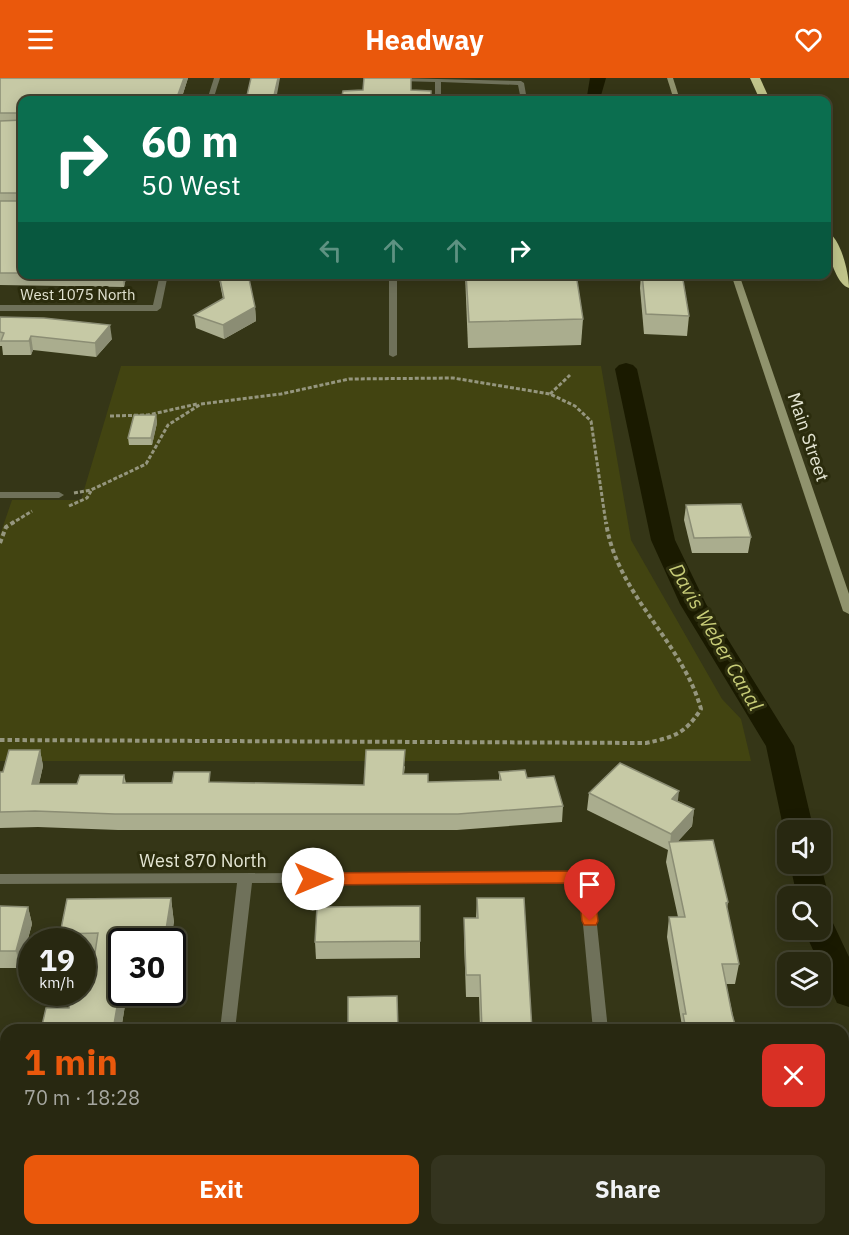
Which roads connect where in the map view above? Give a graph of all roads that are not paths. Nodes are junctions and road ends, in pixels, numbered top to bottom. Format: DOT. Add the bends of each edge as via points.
graph roads {
  1 [pos="217,78"];
  2 [pos="670,78"];
  3 [pos="755,78"];
  4 [pos="386,79"];
  5 [pos="503,80"];
  6 [pos="438,81"];
  7 [pos="211,96"];
  8 [pos="438,96"];
  9 [pos="523,96"];
  10 [pos="676,96"];
  11 [pos="763,96"];
  12 [pos="831,246"];
  13 [pos="163,279"];
  14 [pos="393,279"];
  15 [pos="737,279"];
  16 [pos="849,284"];
  17 [pos="0,308"];
  18 [pos="393,355"];
  19 [pos="0,495"];
  20 [pos="59,495"];
  21 [pos="849,611"];
  22 [pos="0,879"];
  23 [pos="245,879"];
  24 [pos="229,1024"];
  25 [pos="601,1024"];
  1 -- 7 [label="street"];
  2 -- 10 [label="main road"];
  3 -- 11 [label="highway"];
  4 -- 6 [label="lane"];
  5 -- 6 [label="lane"];
  5 -- 9 [label="lane" via="521,83"];
  6 -- 8 [label="lane"];
  12 -- 16 [label="highway"];
  13 -- 17 [label="street, West 1075 North" via="157,308"];
  14 -- 18 [label="lane"];
  15 -- 21 [label="main road, Main Street"];
  19 -- 20 [label="street"];
  22 -- 23 [label="street, West 870 North"];
  23 -- 24 [label="street"];
  23 -- 25 [label="street, West 870 North" via="585,877"];
}
